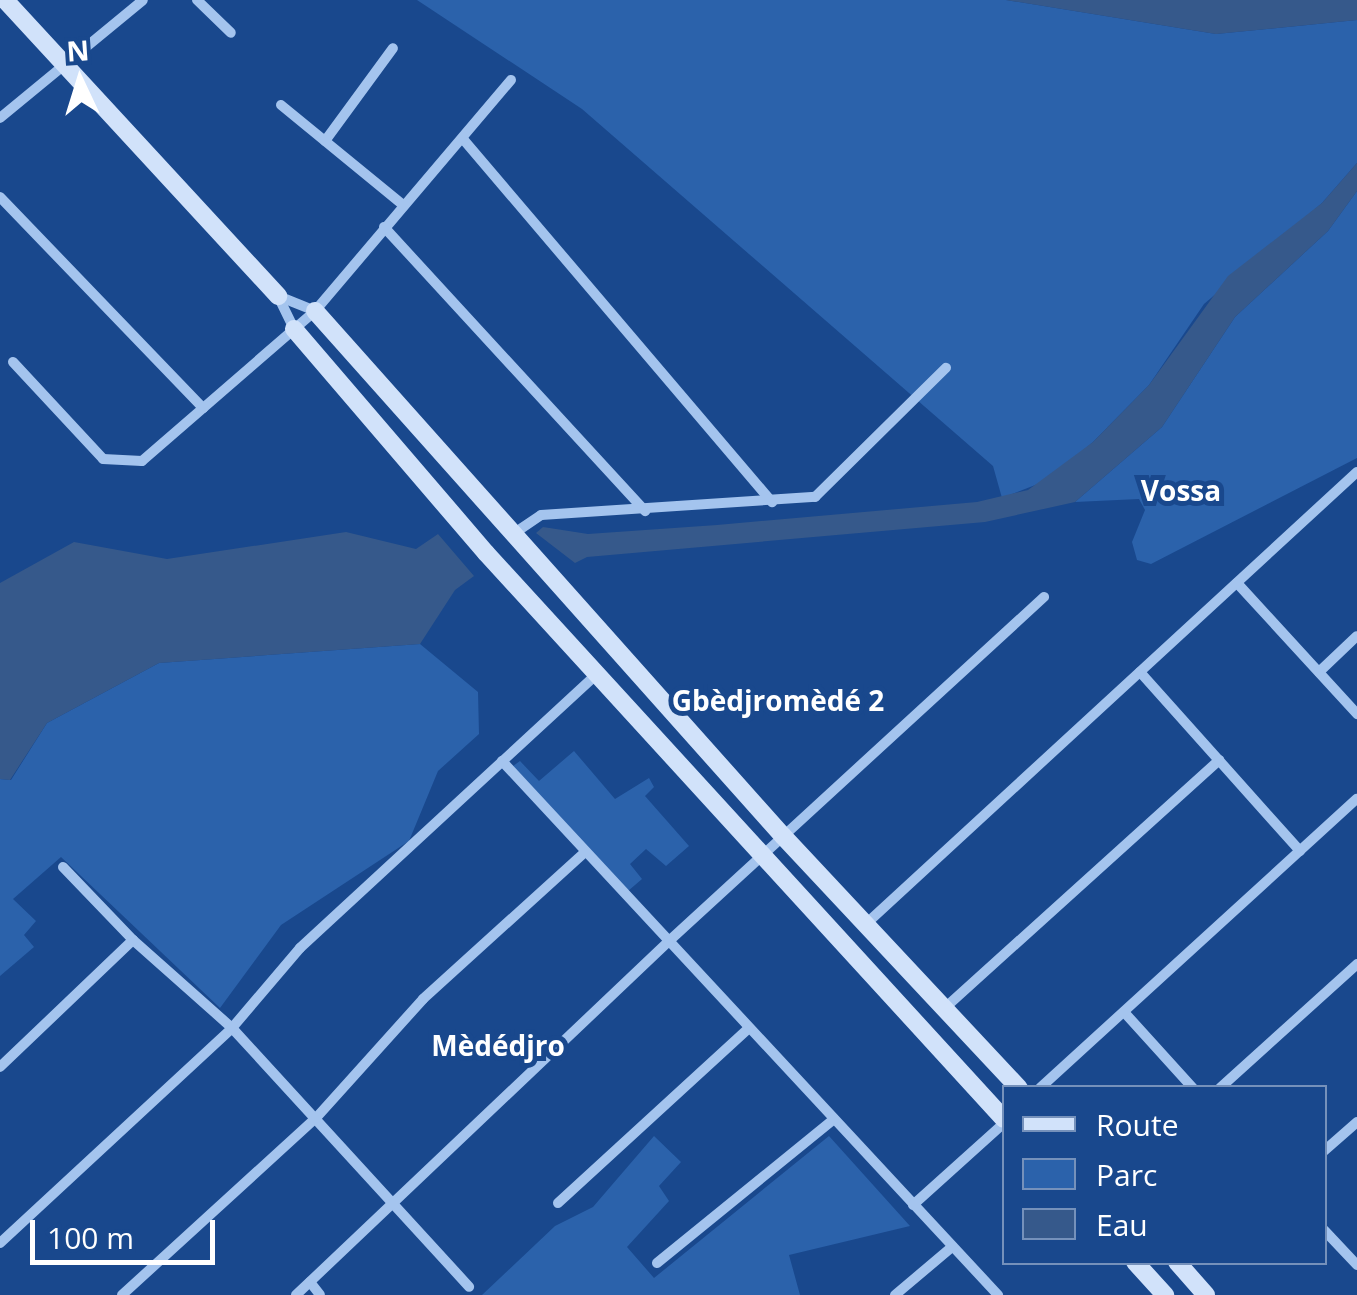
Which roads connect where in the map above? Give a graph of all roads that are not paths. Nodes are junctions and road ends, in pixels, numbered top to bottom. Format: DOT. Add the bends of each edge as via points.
graph roads {
  1 [pos="5,0"];
  2 [pos="143,0"];
  3 [pos="197,0"];
  4 [pos="231,33"];
  5 [pos="393,48"];
  6 [pos="66,66"];
  7 [pos="512,80"];
  8 [pos="281,105"];
  9 [pos="0,118"];
  10 [pos="463,139"];
  11 [pos="325,141"];
  12 [pos="0,197"];
  13 [pos="404,205"];
  14 [pos="384,226"];
  15 [pos="278,296"];
  16 [pos="315,310"];
  17 [pos="294,329"];
  18 [pos="13,362"];
  19 [pos="946,368"];
  20 [pos="203,408"];
  21 [pos="1357,472"];
  22 [pos="772,502"];
  23 [pos="645,511"];
  24 [pos="516,532"];
  25 [pos="1237,582"];
  26 [pos="1044,597"];
  27 [pos="1357,636"];
  28 [pos="1140,672"];
  29 [pos="1319,672"];
  30 [pos="597,674"];
  31 [pos="1357,714"];
  32 [pos="1219,760"];
  33 [pos="502,761"];
  34 [pos="1357,799"];
  35 [pos="784,836"];
  36 [pos="1300,851"];
  37 [pos="585,852"];
  38 [pos="761,856"];
  39 [pos="64,868"];
  40 [pos="868,924"];
  41 [pos="133,940"];
  42 [pos="668,941"];
  43 [pos="1357,964"];
  44 [pos="947,1006"];
  45 [pos="1124,1012"];
  46 [pos="232,1028"];
  47 [pos="749,1028"];
  48 [pos="0,1068"];
  49 [pos="1016,1085"];
  50 [pos="1043,1085"];
  51 [pos="1190,1085"];
  52 [pos="1223,1085"];
  53 [pos="316,1118"];
  54 [pos="1002,1119"];
  55 [pos="834,1120"];
  56 [pos="1357,1122"];
  57 [pos="1002,1123"];
  58 [pos="1327,1149"];
  59 [pos="558,1203"];
  60 [pos="396,1205"];
  61 [pos="913,1205"];
  62 [pos="1327,1233"];
  63 [pos="0,1244"];
  64 [pos="952,1247"];
  65 [pos="657,1262"];
  66 [pos="1138,1265"];
  67 [pos="1179,1265"];
  68 [pos="1357,1265"];
  69 [pos="310,1282"];
  70 [pos="469,1288"];
  71 [pos="992,1293"];
  72 [pos="122,1295"];
  73 [pos="296,1295"];
  74 [pos="320,1295"];
  75 [pos="896,1295"];
  76 [pos="1165,1295"];
  77 [pos="1206,1295"];
  1 -- 6 [label="street"];
  2 -- 6 [label="street"];
  3 -- 4 [label="street"];
  5 -- 11 [label="street"];
  6 -- 9 [label="street"];
  6 -- 15 [label="street"];
  7 -- 10 [label="street"];
  8 -- 11 [label="street"];
  10 -- 13 [label="street"];
  10 -- 22 [label="street"];
  11 -- 13 [label="street"];
  12 -- 20 [label="street"];
  13 -- 14 [label="street"];
  14 -- 16 [label="street"];
  14 -- 23 [label="street"];
  15 -- 16 [label="street"];
  15 -- 17 [label="street"];
  16 -- 17 [label="street"];
  16 -- 24 [label="street"];
  17 -- 20 [label="street"];
  17 -- 30 [label="street"];
  18 -- 20 [label="street" via="82,442 118,465 142,461"];
  19 -- 22 [label="street" via="815,497"];
  21 -- 25 [label="street"];
  22 -- 23 [label="street"];
  23 -- 24 [label="street" via="541,515"];
  24 -- 35 [label="street"];
  25 -- 28 [label="street"];
  25 -- 29 [label="street"];
  26 -- 35 [label="street"];
  27 -- 29 [label="street"];
  28 -- 32 [label="street"];
  28 -- 40 [label="street"];
  29 -- 31 [label="street"];
  30 -- 33 [label="street"];
  30 -- 38 [label="street"];
  32 -- 36 [label="street"];
  32 -- 44 [label="street"];
  33 -- 37 [label="street"];
  33 -- 46 [label="street" via="300,948"];
  34 -- 36 [label="street"];
  35 -- 38 [label="street"];
  35 -- 40 [label="street"];
  36 -- 45 [label="street"];
  37 -- 42 [label="street"];
  37 -- 53 [label="street" via="423,999"];
  38 -- 42 [label="street"];
  38 -- 54 [label="street"];
  39 -- 41 [label="street"];
  40 -- 44 [label="street"];
  41 -- 46 [label="street"];
  41 -- 48 [label="street"];
  42 -- 47 [label="street"];
  42 -- 60 [label="street"];
  43 -- 52 [label="street"];
  44 -- 49 [label="street"];
  45 -- 50 [label="street"];
  45 -- 51 [label="street"];
  46 -- 53 [label="street"];
  46 -- 63 [label="street"];
  47 -- 55 [label="street"];
  47 -- 59 [label="street"];
  53 -- 60 [label="street"];
  53 -- 72 [label="street"];
  55 -- 61 [label="street"];
  55 -- 65 [label="street"];
  56 -- 58 [label="street"];
  57 -- 61 [label="street"];
  60 -- 69 [label="street"];
  60 -- 70 [label="street"];
  61 -- 64 [label="street"];
  62 -- 68 [label="street"];
  64 -- 71 [label="street"];
  64 -- 75 [label="street"];
  66 -- 76 [label="street"];
  67 -- 77 [label="street"];
  69 -- 73 [label="street"];
  69 -- 74 [label="street"];
}
